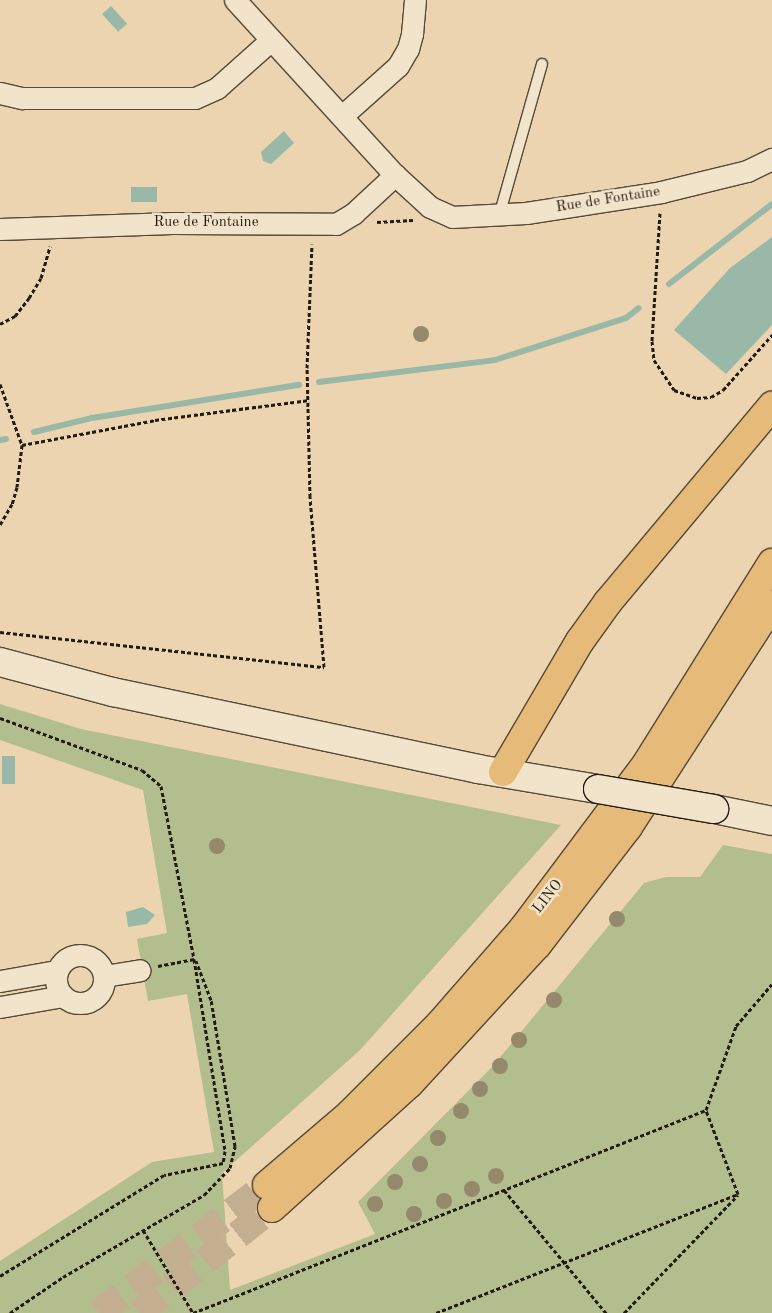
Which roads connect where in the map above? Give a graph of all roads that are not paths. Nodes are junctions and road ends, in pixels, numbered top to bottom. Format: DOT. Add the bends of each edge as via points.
graph roads {
  1 [pos="235,0"];
  2 [pos="415,0"];
  3 [pos="271,40"];
  4 [pos="542,64"];
  5 [pos="0,93"];
  6 [pos="342,116"];
  7 [pos="772,159"];
  8 [pos="395,175"];
  9 [pos="499,216"];
  10 [pos="0,229"];
  11 [pos="772,406"];
  12 [pos="772,563"];
  13 [pos="772,604"];
  14 [pos="0,662"];
  15 [pos="503,772"];
  16 [pos="772,821"];
  17 [pos="140,970"];
  18 [pos="57,971"];
  19 [pos="104,976"];
  20 [pos="0,981"];
  21 [pos="63,996"];
  22 [pos="0,1007"];
  1 -- 3 [label="street, Rue de Fontaine"];
  2 -- 6 [label="street" via="410,42 398,66"];
  3 -- 5 [label="street" via="217,88 195,98 22,98"];
  3 -- 6 [label="street, Rue de Fontaine"];
  4 -- 9 [label="lane"];
  6 -- 8 [label="street, Rue de Fontaine"];
  7 -- 9 [label="street, Rue de Fontaine" via="747,171 661,192"];
  8 -- 9 [label="street, Rue de Fontaine" via="430,207 452,218"];
  8 -- 10 [label="street, Rue de Fontaine" via="354,213 336,224"];
  11 -- 15 [label="highway" via="608,602 580,641"];
  12 -- 13 [label="highway, LINO" via="647,763 523,929 440,1024 270,1196 410,1083 537,945 628,827"];
  14 -- 15 [label="street" via="113,692"];
  15 -- 16 [label="street, bridge"];
  17 -- 19 [label="street"];
  18 -- 19 [label="street" via="67,959 82,955 97,962"];
  18 -- 20 [label="street"];
  18 -- 21 [label="street" via="57,987"];
  19 -- 21 [label="street" via="100,991 89,1001 73,1002"];
  21 -- 22 [label="street"];
}
